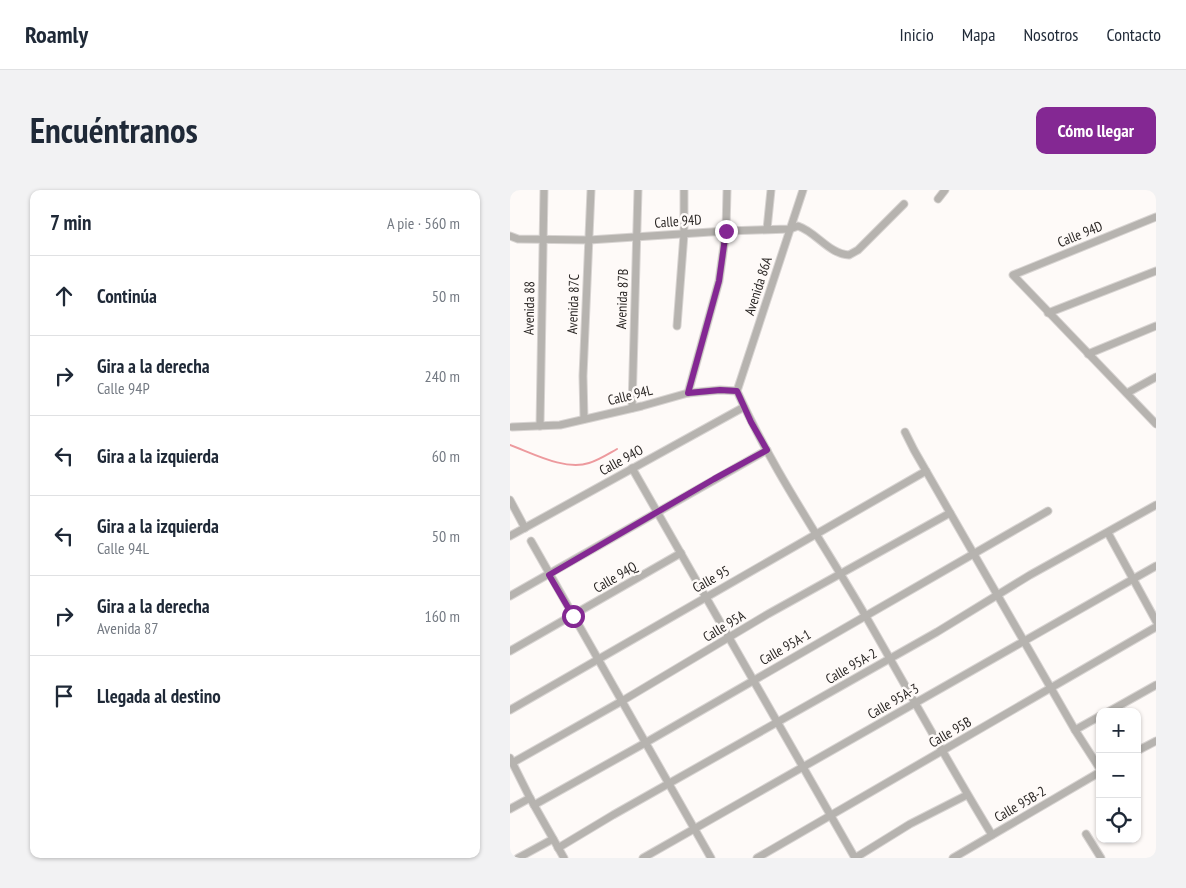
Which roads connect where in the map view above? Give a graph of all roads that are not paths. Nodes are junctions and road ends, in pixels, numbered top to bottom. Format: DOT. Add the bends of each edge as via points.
graph roads {
  1 [pos="544,190"];
  2 [pos="590,190"];
  3 [pos="638,190"];
  4 [pos="684,190"];
  5 [pos="727,190"];
  6 [pos="771,190"];
  7 [pos="803,190"];
  8 [pos="945,190"];
  9 [pos="938,199"];
  10 [pos="904,204"];
  11 [pos="1156,218"];
  12 [pos="767,229"];
  13 [pos="790,229"];
  14 [pos="726,231"];
  15 [pos="684,234"];
  16 [pos="510,236"];
  17 [pos="636,237"];
  18 [pos="543,239"];
  19 [pos="589,240"];
  20 [pos="1156,271"];
  21 [pos="1048,313"];
  22 [pos="677,326"];
  23 [pos="1156,326"];
  24 [pos="1088,354"];
  25 [pos="1156,377"];
  26 [pos="737,391"];
  27 [pos="688,393"];
  28 [pos="1126,393"];
  29 [pos="744,407"];
  30 [pos="632,408"];
  31 [pos="584,420"];
  32 [pos="1156,424"];
  33 [pos="540,426"];
  34 [pos="512,427"];
  35 [pos="905,432"];
  36 [pos="767,450"];
  37 [pos="632,468"];
  38 [pos="926,471"];
  39 [pos="510,500"];
  40 [pos="1156,505"];
  41 [pos="1048,511"];
  42 [pos="657,513"];
  43 [pos="950,513"];
  44 [pos="525,528"];
  45 [pos="1108,533"];
  46 [pos="816,534"];
  47 [pos="510,536"];
  48 [pos="531,541"];
  49 [pos="681,553"];
  50 [pos="973,554"];
  51 [pos="1156,566"];
  52 [pos="840,574"];
  53 [pos="549,575"];
  54 [pos="1132,579"];
  55 [pos="998,594"];
  56 [pos="510,596"];
  57 [pos="706,596"];
  58 [pos="573,616"];
  59 [pos="865,616"];
  60 [pos="1156,621"];
  61 [pos="1156,627"];
  62 [pos="729,638"];
  63 [pos="1023,641"];
  64 [pos="510,651"];
  65 [pos="597,659"];
  66 [pos="889,659"];
  67 [pos="754,680"];
  68 [pos="1156,685"];
  69 [pos="1051,688"];
  70 [pos="622,701"];
  71 [pos="915,703"];
  72 [pos="1115,708"];
  73 [pos="510,710"];
  74 [pos="1096,718"];
  75 [pos="779,722"];
  76 [pos="1075,730"];
  77 [pos="1156,742"];
  78 [pos="645,743"];
  79 [pos="1141,750"];
  80 [pos="942,751"];
  81 [pos="511,760"];
  82 [pos="1096,764"];
  83 [pos="803,767"];
  84 [pos="1096,772"];
  85 [pos="668,785"];
  86 [pos="967,796"];
  87 [pos="532,801"];
  88 [pos="510,809"];
  89 [pos="831,815"];
  90 [pos="694,829"];
  91 [pos="1086,834"];
  92 [pos="992,835"];
  93 [pos="553,839"];
  94 [pos="558,848"];
  95 [pos="518,858"];
  96 [pos="564,858"];
  97 [pos="643,858"];
  98 [pos="710,858"];
  99 [pos="757,858"];
  100 [pos="855,858"];
  101 [pos="953,858"];
  102 [pos="1101,858"];
  1 -- 18 [label="street, Avenida 88"];
  2 -- 19 [label="street, Avenida 87C"];
  3 -- 17 [label="street, Avenida 87B"];
  4 -- 15 [label="street"];
  5 -- 14 [label="street"];
  6 -- 12 [label="street"];
  7 -- 13 [label="street, Avenida 86A"];
  8 -- 9 [label="street"];
  10 -- 13 [label="street, Calle 94D" via="849,255 838,252 802,227"];
  11 -- 21 [label="street, Calle 94D" via="1013,275"];
  12 -- 13 [label="street, Calle 94D"];
  12 -- 14 [label="street, Calle 94D"];
  13 -- 26 [label="street, Avenida 86A"];
  14 -- 15 [label="street, Calle 94D"];
  14 -- 27 [label="street" via="719,281"];
  15 -- 17 [label="street, Calle 94D"];
  15 -- 22 [label="street"];
  16 -- 18 [label="street, Calle 94D"];
  17 -- 19 [label="street, Calle 94D"];
  17 -- 30 [label="street, Avenida 87B"];
  18 -- 19 [label="street, Calle 94D"];
  18 -- 33 [label="street, Avenida 88"];
  19 -- 31 [label="street, Avenida 87C"];
  20 -- 21 [label="street"];
  21 -- 24 [label="street"];
  23 -- 24 [label="street"];
  24 -- 28 [label="street"];
  25 -- 28 [label="street"];
  26 -- 27 [label="street, Calle 94L"];
  26 -- 29 [label="street"];
  27 -- 30 [label="street, Calle 94L"];
  28 -- 32 [label="street"];
  29 -- 36 [label="street"];
  29 -- 37 [label="street, Calle 94O"];
  30 -- 31 [label="street, Calle 94L"];
  31 -- 33 [label="street, Calle 94L"];
  33 -- 34 [label="street, Calle 94L"];
  35 -- 38 [label="street"];
  36 -- 42 [label="street"];
  36 -- 46 [label="street"];
  37 -- 42 [label="street"];
  37 -- 44 [label="street, Calle 94O"];
  38 -- 43 [label="street"];
  38 -- 46 [label="street, Calle 95"];
  39 -- 44 [label="street"];
  40 -- 45 [label="street, Calle 95A-2"];
  41 -- 50 [label="street, Calle 95A-1"];
  42 -- 49 [label="street"];
  42 -- 53 [label="street"];
  43 -- 50 [label="street"];
  43 -- 52 [label="street, Calle 95A"];
  44 -- 47 [label="street, Calle 94O"];
  45 -- 54 [label="street"];
  45 -- 55 [label="street, Calle 95A-2"];
  46 -- 52 [label="street"];
  46 -- 57 [label="street, Calle 95"];
  48 -- 53 [label="street"];
  49 -- 57 [label="street"];
  49 -- 58 [label="street, Calle 94Q"];
  50 -- 55 [label="street"];
  50 -- 59 [label="street, Calle 95A-1"];
  51 -- 54 [label="street, Calle 95A-3"];
  52 -- 59 [label="street"];
  52 -- 62 [label="street, Calle 95A"];
  53 -- 56 [label="street"];
  53 -- 58 [label="street"];
  54 -- 60 [label="street"];
  54 -- 63 [label="street, Calle 95A-3"];
  55 -- 63 [label="street"];
  55 -- 66 [label="street, Calle 95A-2"];
  57 -- 62 [label="street"];
  57 -- 65 [label="street, Calle 95"];
  58 -- 64 [label="street, Calle 94Q"];
  58 -- 65 [label="street"];
  59 -- 66 [label="street"];
  59 -- 67 [label="street, Calle 95A-1"];
  61 -- 69 [label="street, Calle 95B"];
  62 -- 67 [label="street"];
  62 -- 70 [label="street, Calle 95A"];
  63 -- 69 [label="street"];
  63 -- 71 [label="street, Calle 95A-3"];
  65 -- 70 [label="street"];
  65 -- 73 [label="street, Calle 95"];
  66 -- 71 [label="street"];
  66 -- 75 [label="street, Calle 95A-2"];
  67 -- 75 [label="street"];
  67 -- 78 [label="street, Calle 95A-1"];
  68 -- 72 [label="street"];
  69 -- 76 [label="street"];
  69 -- 80 [label="street, Calle 95B"];
  70 -- 78 [label="street"];
  70 -- 81 [label="street, Calle 95A"];
  71 -- 80 [label="street"];
  71 -- 83 [label="street, Calle 95A-3"];
  74 -- 76 [label="street"];
  75 -- 83 [label="street"];
  75 -- 85 [label="street, Calle 95A-2"];
  76 -- 82 [label="street"];
  77 -- 79 [label="street"];
  78 -- 85 [label="street"];
  78 -- 87 [label="street, Calle 95A-1"];
  80 -- 86 [label="street"];
  80 -- 89 [label="street, Calle 95B"];
  81 -- 87 [label="street"];
  83 -- 89 [label="street"];
  83 -- 90 [label="street, Calle 95A-3"];
  84 -- 92 [label="street, Calle 95B-2"];
  85 -- 90 [label="street"];
  85 -- 94 [label="street, Calle 95A-2"];
  86 -- 92 [label="street"];
  86 -- 100 [label="street" via="910,824"];
  87 -- 88 [label="street, Calle 95A-1"];
  87 -- 93 [label="street"];
  89 -- 99 [label="street, Calle 95B"];
  89 -- 100 [label="street"];
  90 -- 97 [label="street, Calle 95A-3"];
  90 -- 98 [label="street"];
  91 -- 102 [label="street"];
  92 -- 101 [label="street, Calle 95B-2"];
  93 -- 94 [label="street"];
  93 -- 95 [label="street"];
  94 -- 96 [label="street"];
}
